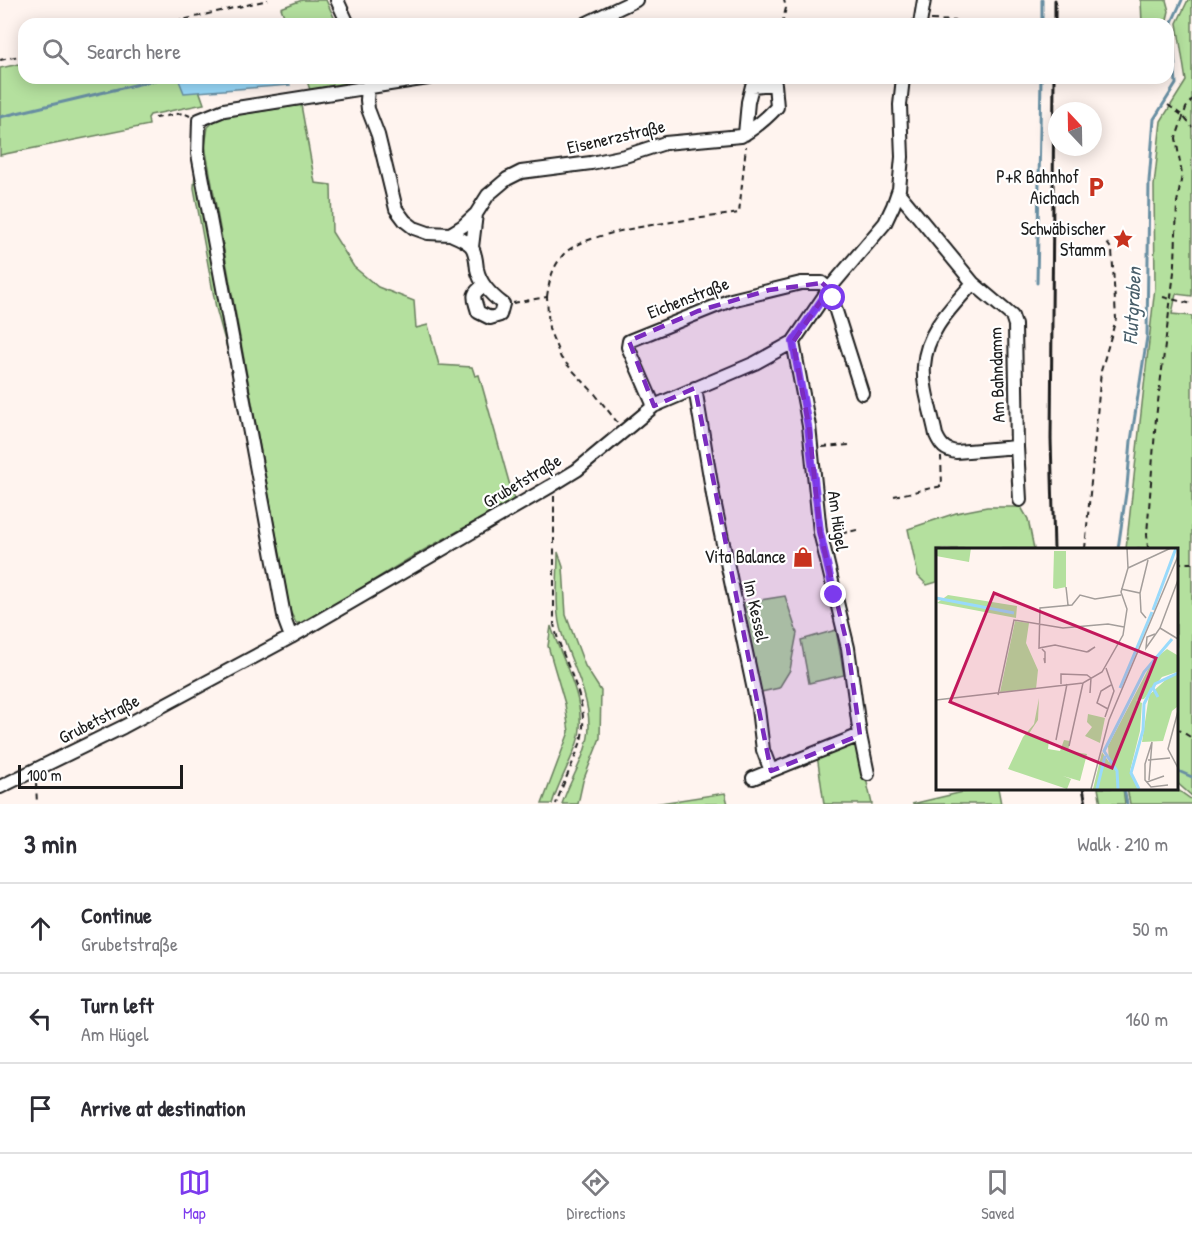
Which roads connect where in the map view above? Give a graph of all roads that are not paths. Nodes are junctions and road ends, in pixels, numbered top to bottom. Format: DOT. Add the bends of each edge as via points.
graph roads {
  1 [pos="337,0"];
  2 [pos="636,0"];
  3 [pos="924,0"];
  4 [pos="345,18"];
  5 [pos="598,18"];
  6 [pos="922,18"];
  7 [pos="363,84"];
  8 [pos="368,84"];
  9 [pos="902,84"];
  10 [pos="743,135"];
  11 [pos="898,192"];
  12 [pos="476,214"];
  13 [pos="450,234"];
  14 [pos="472,247"];
  15 [pos="973,283"];
  16 [pos="484,285"];
  17 [pos="829,289"];
  18 [pos="793,342"];
  19 [pos="695,388"];
  20 [pos="862,393"];
  21 [pos="654,406"];
  22 [pos="1017,447"];
  23 [pos="1020,500"];
  24 [pos="291,637"];
  25 [pos="860,735"];
  26 [pos="771,771"];
  27 [pos="868,774"];
  28 [pos="753,778"];
  29 [pos="0,788"];
  1 -- 4 [label="street"];
  2 -- 5 [label="street"];
  3 -- 6 [label="street"];
  7 -- 24 [label="street" via="224,110 200,120 198,154"];
  8 -- 13 [label="street" via="368,109 396,209 414,228"];
  9 -- 11 [label="street, Grubetstraße"];
  10 -- 12 [label="street, Eisenerzstraße" via="677,141 591,164 521,172 496,187"];
  11 -- 15 [label="street, Am Bahndamm"];
  11 -- 17 [label="street, Grubetstraße" via="885,223"];
  12 -- 13 [label="street, Eisenerzstraße"];
  12 -- 14 [label="street, Eisenerzstraße"];
  13 -- 14 [label="street"];
  14 -- 16 [label="street, Eisenerzstraße"];
  15 -- 22 [label="street, Am Bahndamm" via="1012,316 1015,325"];
  15 -- 22 [label="street, Am Bahndamm" via="943,316 926,349 923,367 936,435 947,451"];
  16 -- 16 [label="street, Eisenerzstraße" via="503,304 500,315 490,318 478,312 473,297"];
  17 -- 18 [label="street, Grubetstraße"];
  17 -- 20 [label="street"];
  17 -- 21 [label="street, Eichenstraße" via="822,283 801,283 769,290 633,338 628,347"];
  18 -- 19 [label="street, Grubetstraße"];
  18 -- 25 [label="street, Am Hügel" via="821,538 848,648"];
  19 -- 21 [label="street, Grubetstraße"];
  19 -- 26 [label="street, Im Kessel" via="763,750"];
  21 -- 24 [label="street, Grubetstraße" via="577,470"];
  22 -- 23 [label="street, Am Bahndamm"];
  24 -- 29 [label="street, Grubetstraße"];
  25 -- 26 [label="street"];
  25 -- 27 [label="street, Am Hügel"];
  26 -- 28 [label="street"];
}
